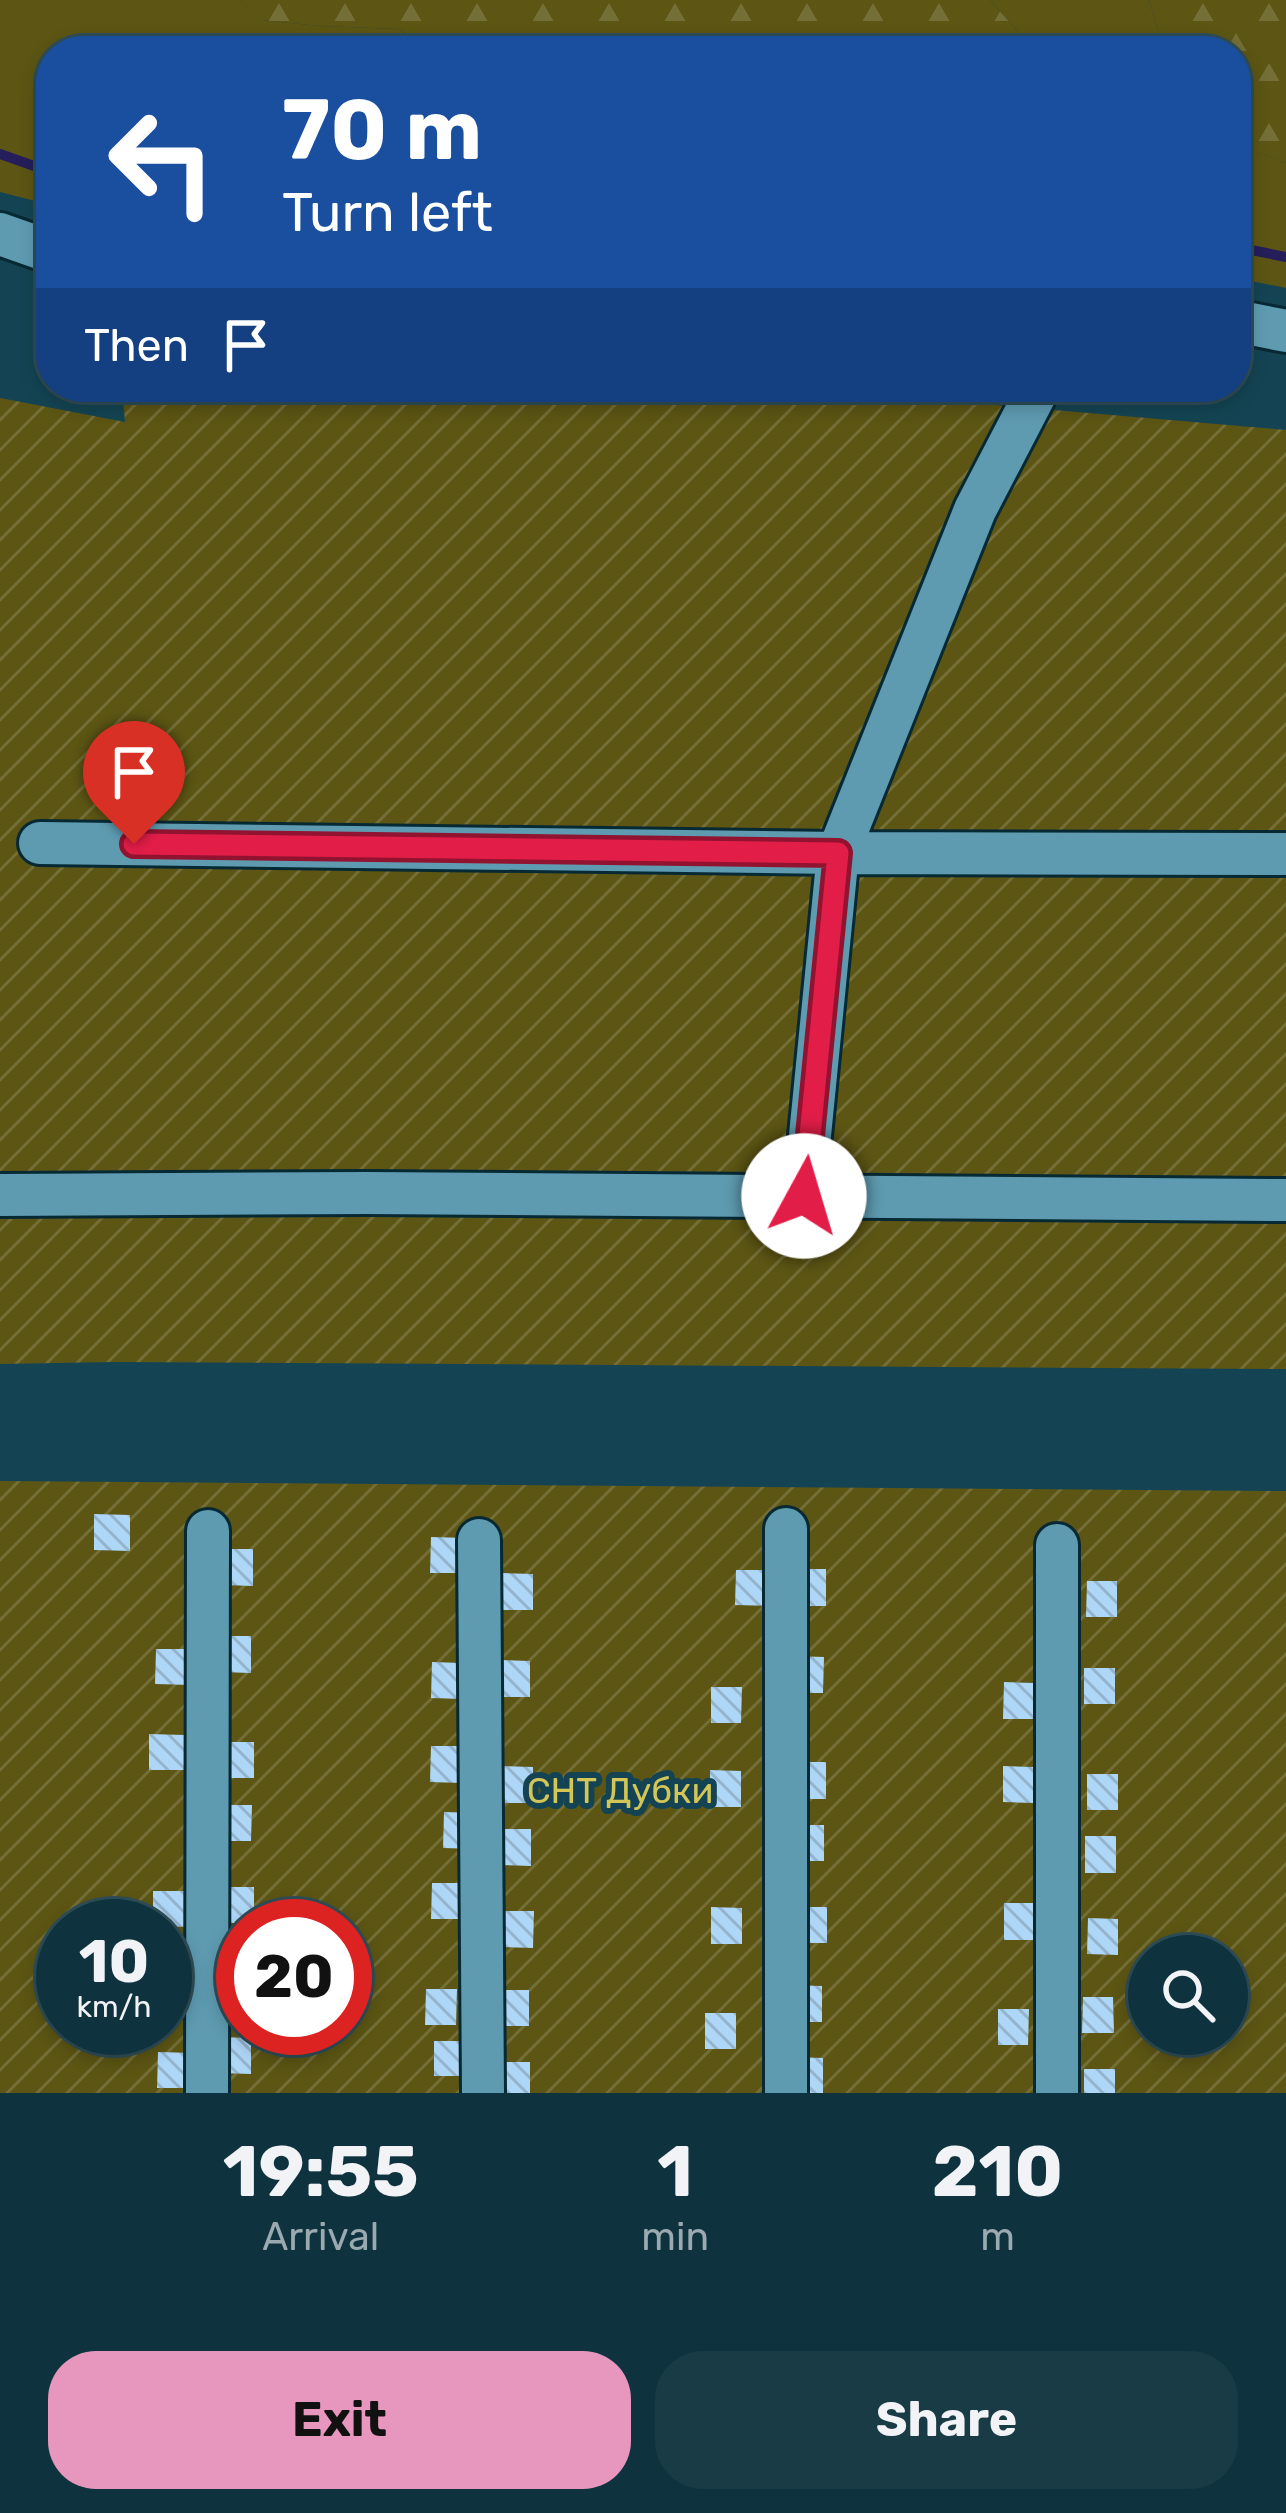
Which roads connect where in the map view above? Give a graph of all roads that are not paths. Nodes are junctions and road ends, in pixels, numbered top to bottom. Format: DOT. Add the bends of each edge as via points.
graph roads {
  1 [pos="0,234"];
  2 [pos="36,247"];
  3 [pos="1251,324"];
  4 [pos="1286,331"];
  5 [pos="1032,402"];
  6 [pos="40,843"];
  7 [pos="838,853"];
  8 [pos="1286,854"];
  9 [pos="0,1195"];
  10 [pos="804,1196"];
  11 [pos="1286,1200"];
  12 [pos="786,1529"];
  13 [pos="208,1531"];
  14 [pos="479,1540"];
  15 [pos="1057,1545"];
  16 [pos="207,2093"];
  17 [pos="483,2093"];
  18 [pos="786,2093"];
  19 [pos="1057,2093"];
  1 -- 2 [label="street"];
  3 -- 4 [label="street"];
  5 -- 7 [label="street" via="975,510"];
  6 -- 7 [label="street"];
  7 -- 8 [label="street"];
  7 -- 10 [label="street"];
  9 -- 10 [label="street"];
  10 -- 11 [label="street"];
  12 -- 18 [label="street"];
  13 -- 16 [label="street"];
  14 -- 17 [label="street"];
  15 -- 19 [label="street"];
}
